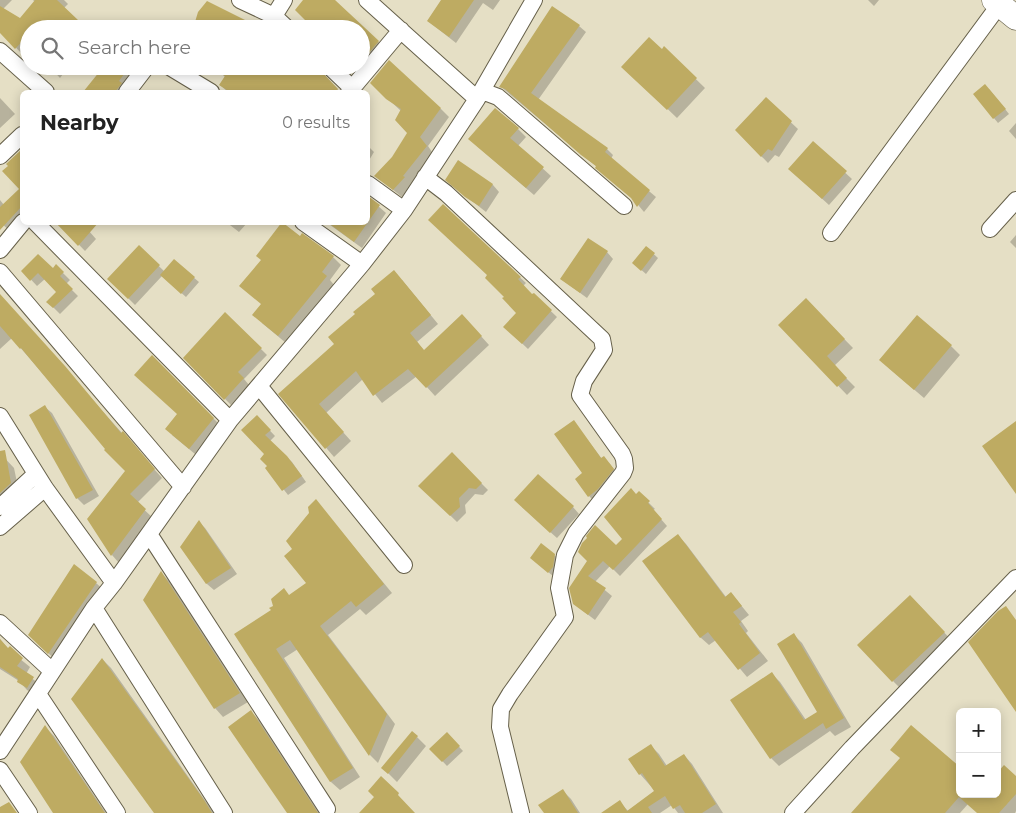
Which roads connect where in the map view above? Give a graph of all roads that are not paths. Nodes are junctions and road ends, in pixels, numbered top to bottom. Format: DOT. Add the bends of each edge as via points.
graph roads {
  1 [pos="240,0"];
  2 [pos="284,0"];
  3 [pos="367,0"];
  4 [pos="534,0"];
  5 [pos="1003,7"];
  6 [pos="274,16"];
  7 [pos="278,20"];
  8 [pos="401,30"];
  9 [pos="0,51"];
  10 [pos="370,67"];
  11 [pos="20,69"];
  12 [pos="27,75"];
  13 [pos="140,75"];
  14 [pos="183,75"];
  15 [pos="337,75"];
  16 [pos="364,75"];
  17 [pos="44,90"];
  18 [pos="129,90"];
  19 [pos="208,90"];
  20 [pos="351,90"];
  21 [pos="479,95"];
  22 [pos="20,137"];
  23 [pos="0,156"];
  24 [pos="425,177"];
  25 [pos="370,185"];
  26 [pos="1016,200"];
  27 [pos="624,206"];
  28 [pos="404,210"];
  29 [pos="21,225"];
  30 [pos="38,225"];
  31 [pos="307,225"];
  32 [pos="990,228"];
  33 [pos="831,233"];
  34 [pos="0,250"];
  35 [pos="362,264"];
  36 [pos="0,272"];
  37 [pos="259,386"];
  38 [pos="0,416"];
  39 [pos="230,420"];
  40 [pos="36,474"];
  41 [pos="183,487"];
  42 [pos="45,488"];
  43 [pos="0,508"];
  44 [pos="0,528"];
  45 [pos="149,534"];
  46 [pos="404,565"];
  47 [pos="1016,578"];
  48 [pos="114,583"];
  49 [pos="94,608"];
  50 [pos="0,623"];
  51 [pos="52,671"];
  52 [pos="38,694"];
  53 [pos="0,751"];
  54 [pos="0,770"];
  55 [pos="327,809"];
  56 [pos="29,813"];
  57 [pos="117,813"];
  58 [pos="224,813"];
  59 [pos="521,813"];
  60 [pos="793,813"];
  1 -- 6 [label="street"];
  2 -- 6 [label="street"];
  3 -- 8 [label="street"];
  4 -- 21 [label="street"];
  5 -- 33 [label="street"];
  6 -- 7 [label="street"];
  8 -- 10 [label="street"];
  8 -- 21 [label="street"];
  9 -- 11 [label="street"];
  12 -- 17 [label="street"];
  13 -- 18 [label="street"];
  14 -- 19 [label="street"];
  15 -- 20 [label="street"];
  16 -- 20 [label="street"];
  21 -- 24 [label="street"];
  21 -- 27 [label="street" via="498,97"];
  22 -- 23 [label="street"];
  24 -- 28 [label="street"];
  24 -- 59 [label="street" via="602,340 604,350 584,381 580,395 624,460 623,473 576,533 565,555 559,588 565,618 505,700 502,709 500,727"];
  25 -- 28 [label="street"];
  26 -- 32 [label="street"];
  28 -- 35 [label="street"];
  29 -- 34 [label="street"];
  30 -- 39 [label="street"];
  31 -- 35 [label="street"];
  35 -- 37 [label="street"];
  36 -- 41 [label="street"];
  37 -- 39 [label="street"];
  37 -- 46 [label="street"];
  38 -- 40 [label="street"];
  39 -- 41 [label="street"];
  40 -- 42 [label="street"];
  40 -- 43 [label="street"];
  41 -- 45 [label="street"];
  42 -- 44 [label="street"];
  42 -- 48 [label="street"];
  45 -- 48 [label="street"];
  45 -- 55 [label="street"];
  47 -- 60 [label="street"];
  48 -- 49 [label="street"];
  49 -- 51 [label="street"];
  49 -- 58 [label="street"];
  50 -- 51 [label="street"];
  51 -- 52 [label="street"];
  52 -- 53 [label="street"];
  52 -- 57 [label="street"];
  54 -- 56 [label="street"];
}
